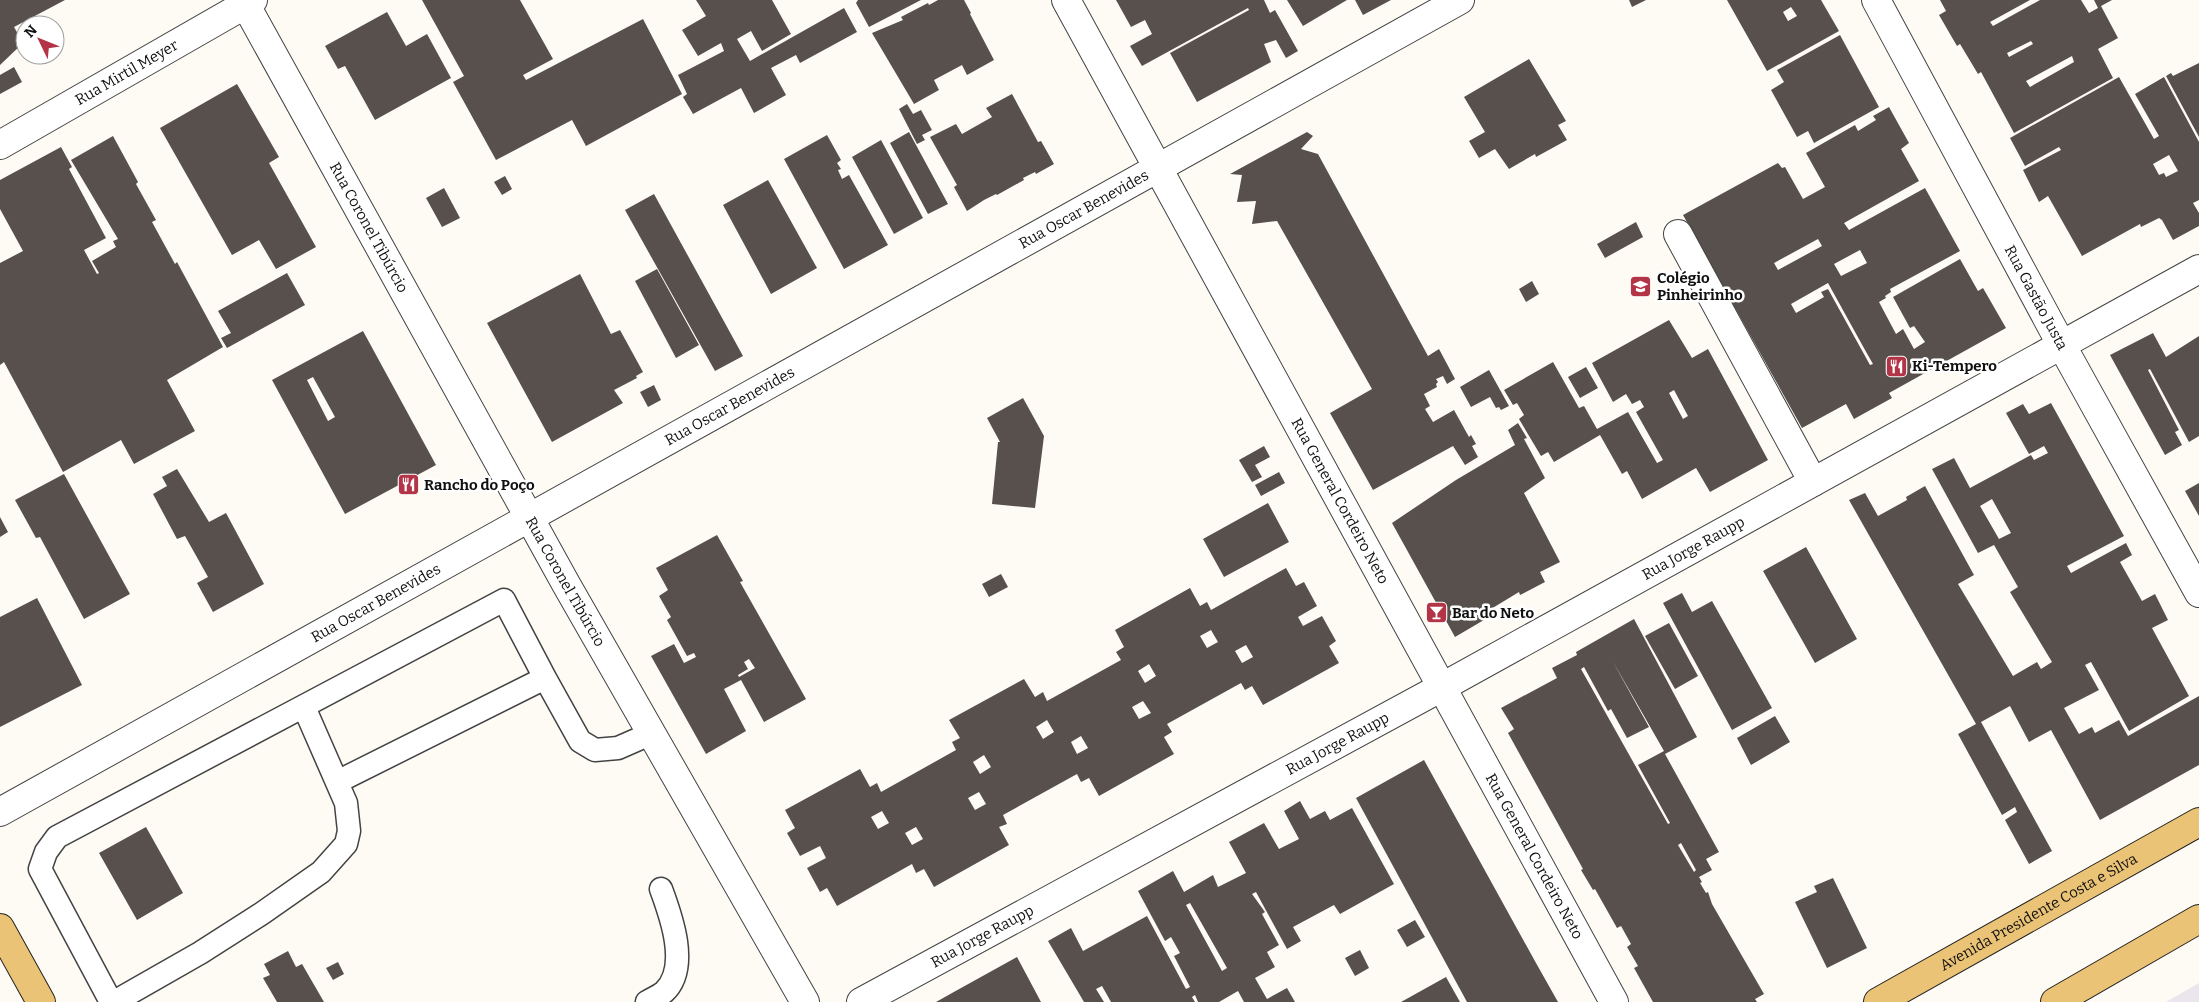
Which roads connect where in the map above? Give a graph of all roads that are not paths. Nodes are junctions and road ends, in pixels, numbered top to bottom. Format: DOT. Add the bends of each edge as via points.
graph roads {
  1 [pos="1066,0"];
  2 [pos="1460,0"];
  3 [pos="1876,0"];
  4 [pos="247,1"];
  5 [pos="0,144"];
  6 [pos="1157,170"];
  7 [pos="1678,234"];
  8 [pos="2199,269"];
  9 [pos="2061,344"];
  10 [pos="1813,482"];
  11 [pos="529,518"];
  12 [pos="2198,589"];
  13 [pos="546,678"];
  14 [pos="1442,687"];
  15 [pos="304,707"];
  16 [pos="650,734"];
  17 [pos="337,782"];
  18 [pos="0,812"];
  19 [pos="2199,822"];
  20 [pos="660,889"];
  21 [pos="2197,923"];
  22 [pos="0,928"];
  23 [pos="142,996"];
  24 [pos="41,1002"];
  25 [pos="113,1002"];
  26 [pos="647,1002"];
  27 [pos="805,1002"];
  28 [pos="861,1002"];
  29 [pos="1614,1002"];
  30 [pos="1878,1002"];
  31 [pos="2055,1002"];
  1 -- 6 [label="street, Rua General Cordeiro Neto"];
  2 -- 6 [label="street, Rua Oscar Benevides"];
  3 -- 9 [label="street, Rua Gastão Justa"];
  4 -- 5 [label="street, Rua Mirtil Meyer"];
  4 -- 11 [label="street, Rua Coronel Tibúrcio"];
  6 -- 11 [label="street, Rua Oscar Benevides"];
  6 -- 14 [label="street, Rua General Cordeiro Neto"];
  7 -- 10 [label="street"];
  8 -- 9 [label="street, Rua Jorge Raupp"];
  9 -- 10 [label="street, Rua Jorge Raupp"];
  9 -- 12 [label="street, Rua Gastão Justa"];
  10 -- 14 [label="street, Rua Jorge Raupp"];
  11 -- 16 [label="street, Rua Coronel Tibúrcio"];
  11 -- 18 [label="street, Rua Oscar Benevides"];
  13 -- 15 [label="lane" via="504,600"];
  13 -- 16 [label="lane" via="580,741 595,750 618,748"];
  13 -- 17 [label="lane"];
  14 -- 28 [label="street, Rua Jorge Raupp"];
  14 -- 29 [label="street, Rua General Cordeiro Neto"];
  15 -- 17 [label="lane"];
  15 -- 25 [label="lane" via="57,837 46,852 40,869"];
  16 -- 27 [label="street, Rua Coronel Tibúrcio"];
  17 -- 23 [label="lane" via="346,803 349,831 346,844 321,872"];
  19 -- 30 [label="main road, Avenida Presidente Costa e Silva"];
  20 -- 26 [label="lane" via="672,919 677,955 674,978 664,992"];
  21 -- 31 [label="main road"];
  22 -- 24 [label="main road"];
  23 -- 25 [label="lane"];
}
